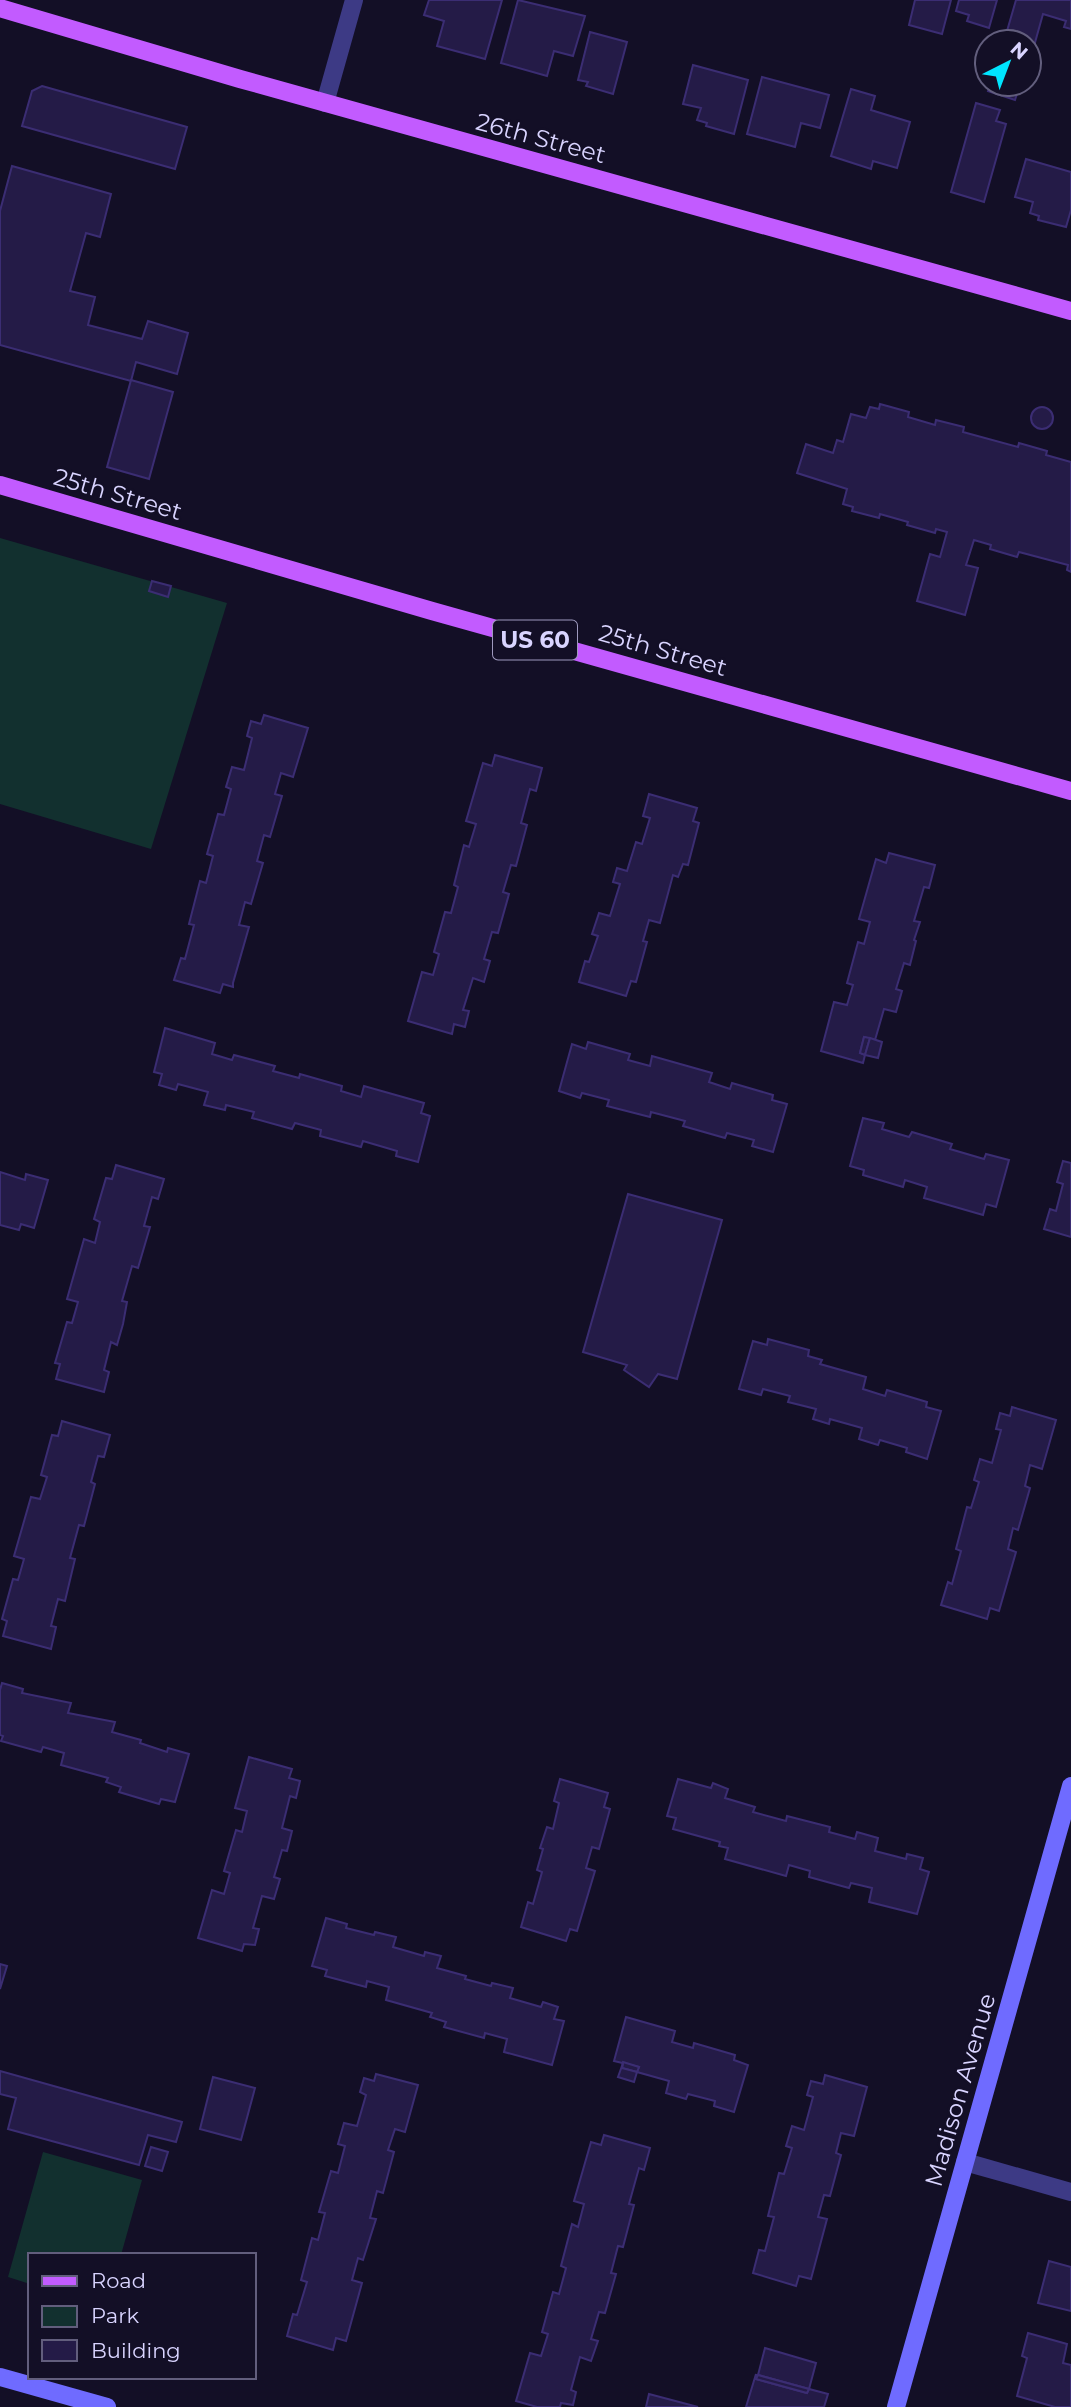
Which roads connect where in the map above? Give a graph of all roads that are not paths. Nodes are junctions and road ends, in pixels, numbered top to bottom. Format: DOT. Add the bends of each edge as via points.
graph roads {
  1 [pos="354,0"];
  2 [pos="0,8"];
  3 [pos="325,103"];
  4 [pos="1071,311"];
  5 [pos="0,485"];
  6 [pos="1071,790"];
  7 [pos="1071,1786"];
  8 [pos="965,2162"];
  9 [pos="1071,2192"];
  10 [pos="0,2377"];
  11 [pos="107,2407"];
  12 [pos="896,2407"];
  1 -- 3 [label="street"];
  2 -- 3 [label="main road, 26th Street"];
  3 -- 4 [label="main road, 26th Street"];
  5 -- 6 [label="main road, 25th Street / US 60"];
  7 -- 8 [label="street, Madison Avenue"];
  8 -- 9 [label="street"];
  8 -- 12 [label="street, Madison Avenue"];
  10 -- 11 [label="street"];
}
